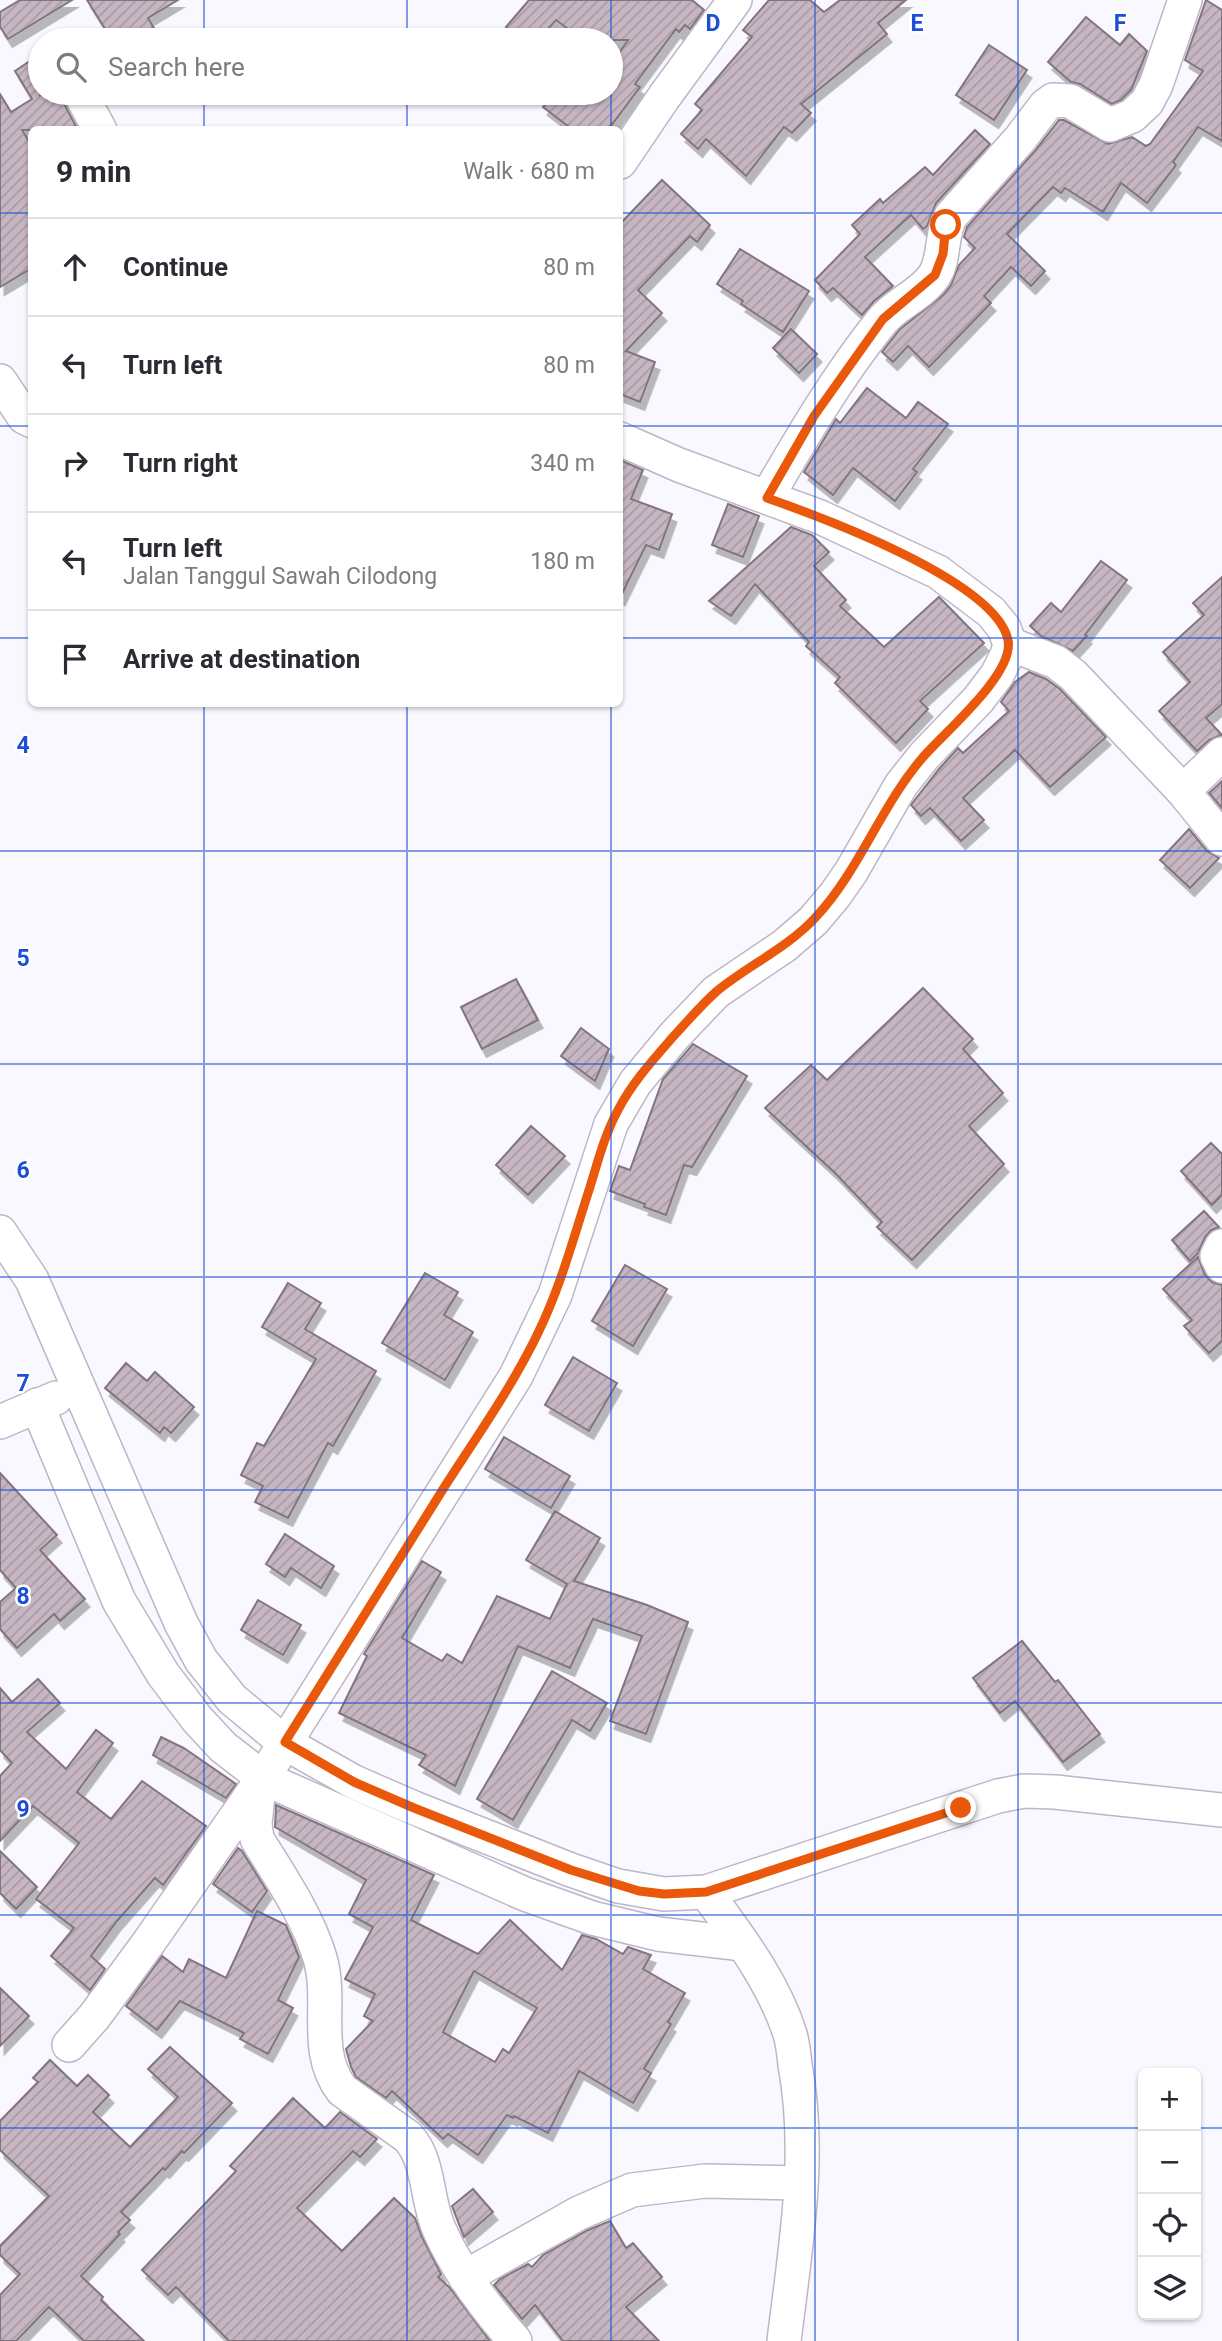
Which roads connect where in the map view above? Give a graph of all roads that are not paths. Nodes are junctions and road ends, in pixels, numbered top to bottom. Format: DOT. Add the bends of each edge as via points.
graph roads {
  1 [pos="735,0"];
  2 [pos="1185,0"];
  3 [pos="86,105"];
  4 [pos="98,126"];
  5 [pos="623,158"];
  6 [pos="0,381"];
  7 [pos="28,419"];
  8 [pos="623,440"];
  9 [pos="767,498"];
  10 [pos="1010,644"];
  11 [pos="1222,754"];
  12 [pos="1184,791"];
  13 [pos="1222,839"];
  14 [pos="0,1232"];
  15 [pos="1222,1246"];
  16 [pos="1222,1266"];
  17 [pos="80,1388"];
  18 [pos="37,1405"];
  19 [pos="0,1422"];
  20 [pos="162,1581"];
  21 [pos="119,1601"];
  22 [pos="285,1742"];
  23 [pos="261,1781"];
  24 [pos="414,1808"];
  25 [pos="1222,1810"];
  26 [pos="396,1836"];
  27 [pos="706,1892"];
  28 [pos="743,1944"];
  29 [pos="69,2045"];
  30 [pos="802,2183"];
  31 [pos="466,2277"];
  32 [pos="515,2341"];
  33 [pos="784,2341"];
  1 -- 5 [label="street"];
  2 -- 9 [label="street" via="1156,85 1132,116 1110,125 1070,101 1053,100 951,216 935,275 883,319 814,416"];
  3 -- 4 [label="street"];
  6 -- 7 [label="street"];
  8 -- 9 [label="street"];
  9 -- 10 [label="street" via="820,517 938,572 991,612"];
  10 -- 12 [label="street" via="1056,662 1073,675"];
  10 -- 22 [label="street" via="997,676 901,785 835,895 813,921 716,992 635,1083 611,1124 555,1294 516,1376"];
  11 -- 12 [label="street"];
  12 -- 13 [label="street"];
  14 -- 17 [label="street" via="32,1280"];
  15 -- 16 [label="street" via="1217,1256"];
  17 -- 18 [label="street"];
  17 -- 20 [label="street"];
  18 -- 19 [label="street"];
  18 -- 21 [label="street"];
  20 -- 21 [label="street"];
  20 -- 22 [label="street" via="201,1660 232,1699"];
  21 -- 23 [label="street" via="163,1674 197,1719"];
  22 -- 23 [label="street"];
  22 -- 24 [label="street" via="354,1782"];
  23 -- 26 [label="street"];
  23 -- 29 [label="street" via="102,2006"];
  23 -- 31 [label="street" via="257,1839 308,1924 321,1962 324,2043 334,2079 415,2145 440,2232"];
  24 -- 26 [label="street"];
  24 -- 27 [label="street" via="618,1886 664,1894"];
  25 -- 27 [label="street" via="1024,1791"];
  26 -- 28 [label="street" via="525,1894 592,1918 658,1934"];
  27 -- 28 [label="street"];
  28 -- 30 [label="street" via="790,2034 801,2097"];
  30 -- 31 [label="street" via="705,2181 632,2190 579,2213"];
  30 -- 33 [label="street"];
  31 -- 32 [label="street"];
}
